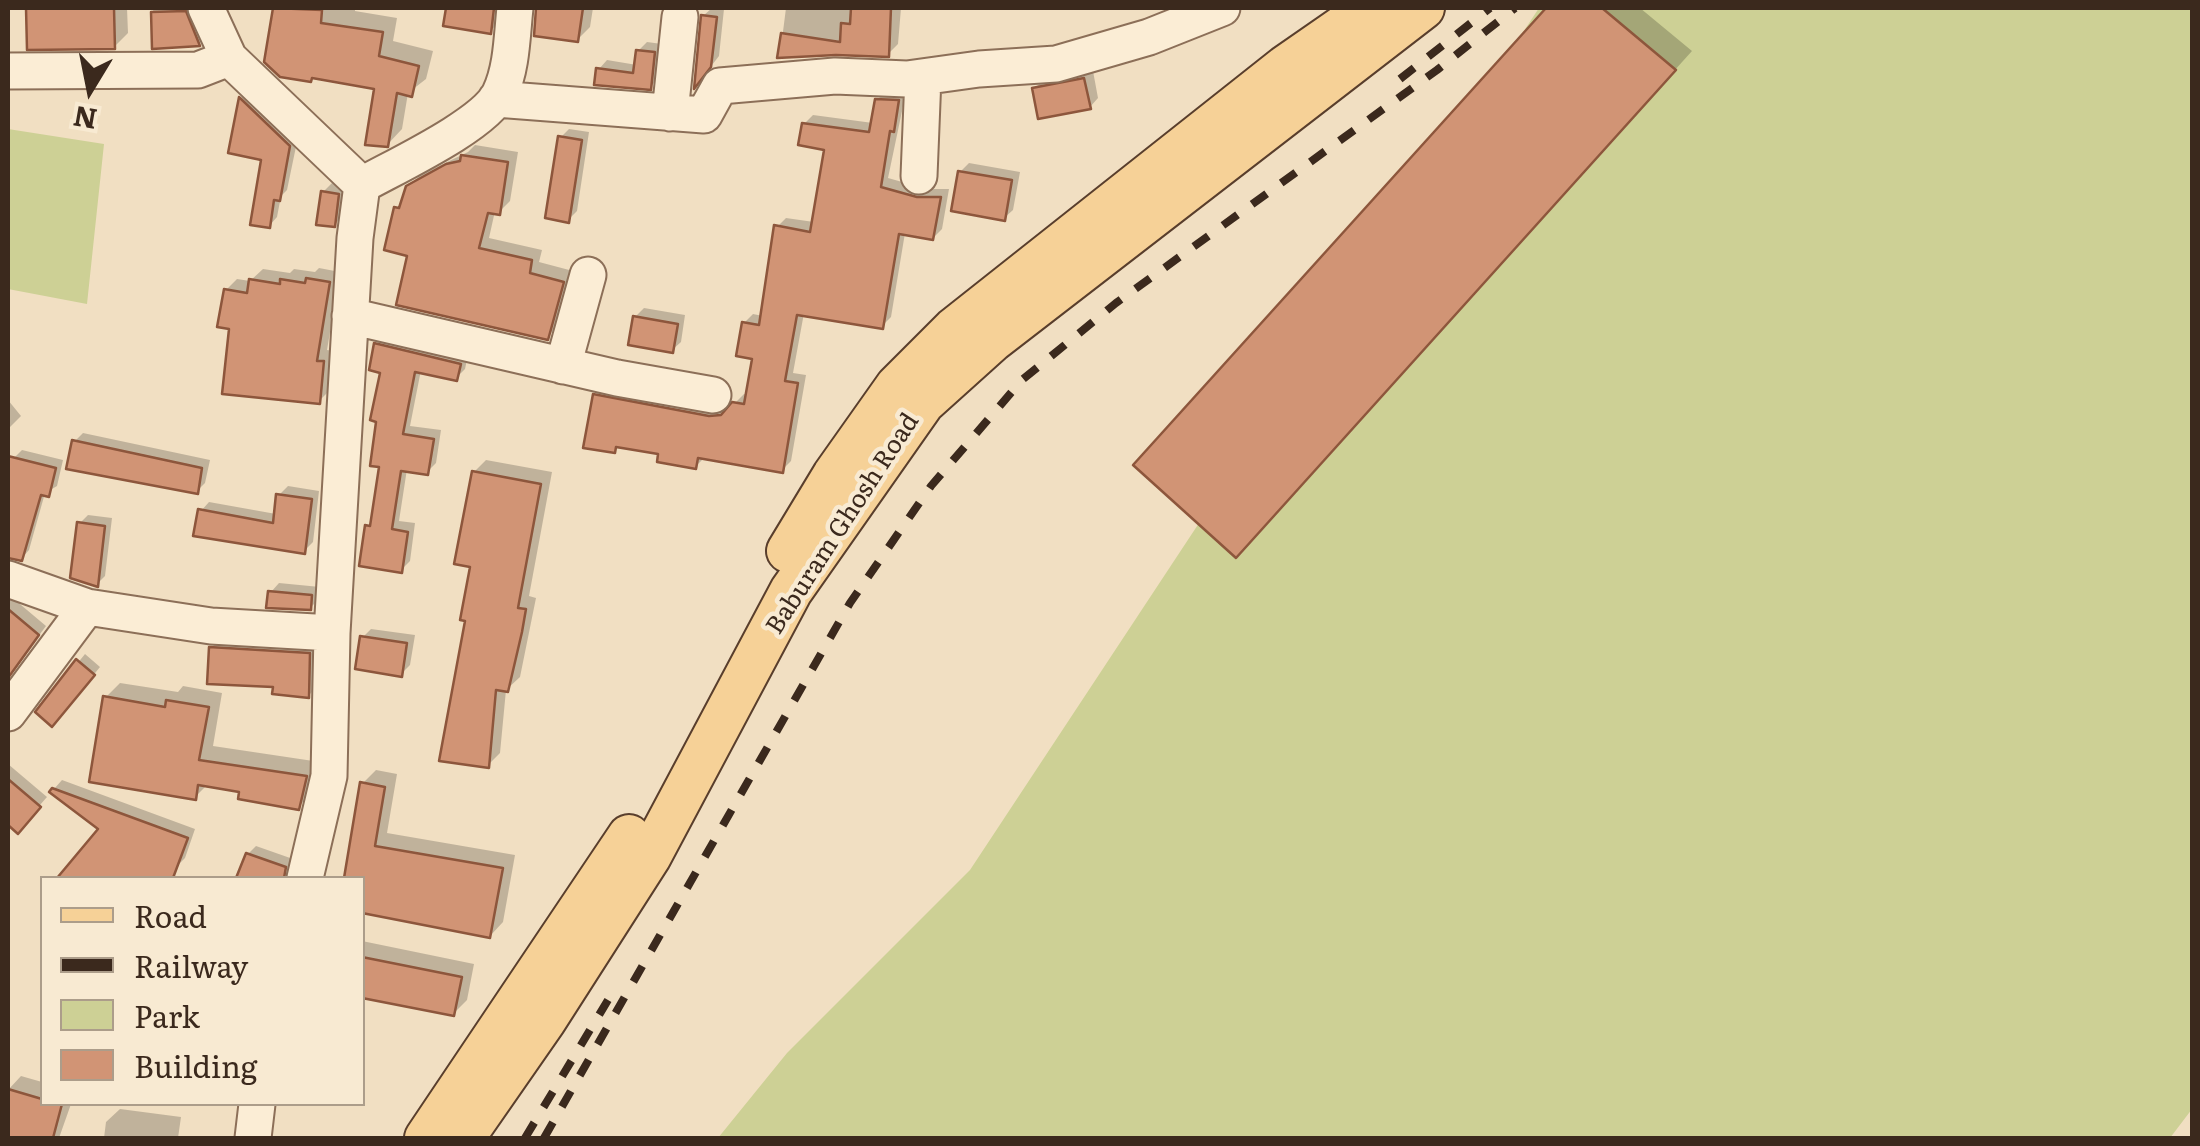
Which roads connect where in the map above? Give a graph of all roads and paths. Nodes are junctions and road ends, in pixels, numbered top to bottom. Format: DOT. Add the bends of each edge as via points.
graph roads {
  1 [pos="206,8"];
  2 [pos="515,8"];
  3 [pos="1222,8"];
  4 [pos="1370,8"];
  5 [pos="1424,8"];
  6 [pos="680,17"];
  7 [pos="230,58"];
  8 [pos="8,71"];
  9 [pos="923,77"];
  10 [pos="496,99"];
  11 [pos="670,113"];
  12 [pos="919,176"];
  13 [pos="362,185"];
  14 [pos="588,275"];
  15 [pos="350,316"];
  16 [pos="562,366"];
  17 [pos="713,396"];
  18 [pos="8,579"];
  19 [pos="87,607"];
  20 [pos="332,634"];
  21 [pos="13,692"];
  22 [pos="305,876"];
  23 [pos="257,1106"];
  24 [pos="253,1138"];
  25 [pos="426,1138"];
  26 [pos="463,1138"];
  1 -- 7 [label="street"];
  2 -- 10 [label="street"];
  3 -- 9 [label="street" via="1056,64"];
  4 -- 25 [label="main road, Baburam Ghosh Road" via="1285,67 954,328 898,386 750,612 614,860"];
  5 -- 26 [label="main road, Baburam Ghosh Road" via="1008,328 923,402 792,592 650,856"];
  6 -- 11 [label="street"];
  7 -- 8 [label="street" via="198,70"];
  7 -- 13 [label="street"];
  9 -- 11 [label="street" via="720,86 704,115"];
  9 -- 12 [label="street"];
  10 -- 11 [label="street"];
  10 -- 13 [label="street" via="466,126"];
  13 -- 15 [label="street"];
  14 -- 16 [label="street"];
  15 -- 16 [label="street"];
  15 -- 20 [label="street"];
  16 -- 17 [label="street"];
  18 -- 19 [label="street"];
  19 -- 20 [label="street" via="211,626"];
  19 -- 21 [label="street"];
  20 -- 22 [label="street" via="329,776"];
  23 -- 24 [label="street"];
}
